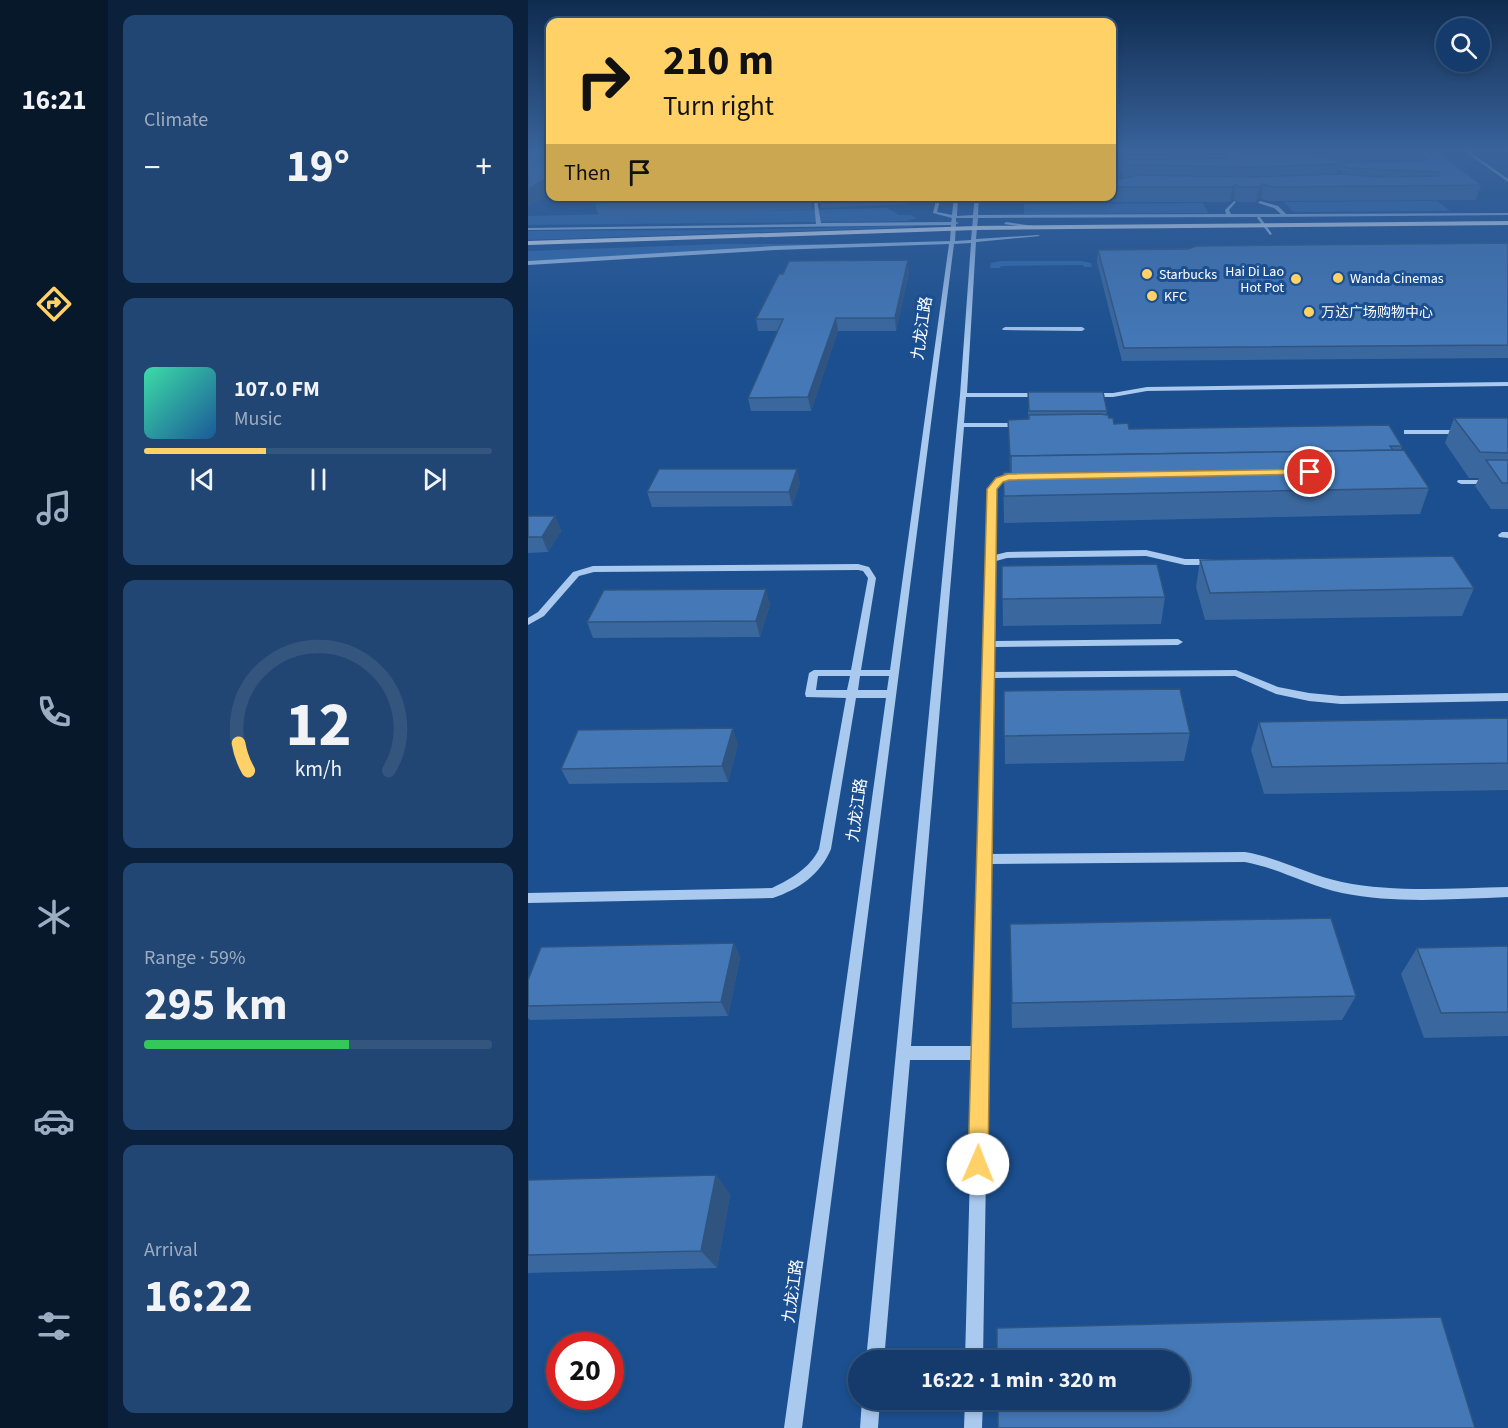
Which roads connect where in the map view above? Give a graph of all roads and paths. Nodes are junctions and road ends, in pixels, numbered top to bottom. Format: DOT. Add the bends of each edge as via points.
graph roads {
  1 [pos="817,217"];
  2 [pos="939,217"];
  3 [pos="954,217"];
  4 [pos="976,217"];
  5 [pos="1199,217"];
  6 [pos="1258,217"];
  7 [pos="1508,223"];
  8 [pos="1265,225"];
  9 [pos="819,226"];
  10 [pos="528,229"];
  11 [pos="953,229"];
  12 [pos="975,229"];
  13 [pos="1040,232"];
  14 [pos="920,233"];
  15 [pos="1274,234"];
  16 [pos="528,243"];
  17 [pos="528,248"];
  18 [pos="528,263"];
  19 [pos="1005,329"];
  20 [pos="1082,329"];
  21 [pos="1508,384"];
  22 [pos="963,395"];
  23 [pos="1052,395"];
  24 [pos="1084,395"];
  25 [pos="960,425"];
  26 [pos="1029,425"];
  27 [pos="1407,432"];
  28 [pos="1474,432"];
  29 [pos="1020,477"];
  30 [pos="1461,482"];
  31 [pos="1508,482"];
  32 [pos="1221,561"];
  33 [pos="991,566"];
  34 [pos="528,622"];
  35 [pos="1178,642"];
  36 [pos="989,644"];
  37 [pos="855,673"];
  38 [pos="894,673"];
  39 [pos="988,675"];
  40 [pos="852,694"];
  41 [pos="892,694"];
  42 [pos="1508,697"];
  43 [pos="984,859"];
  44 [pos="1508,892"];
  45 [pos="528,898"];
  46 [pos="903,1053"];
  47 [pos="980,1053"];
  48 [pos="876,1350"];
  49 [pos="975,1350"];
  50 [pos="870,1410"];
  51 [pos="974,1410"];
  52 [pos="793,1428"];
  53 [pos="868,1428"];
  54 [pos="973,1428"];
  1 -- 9 [label="street"];
  2 -- 11 [label="street"];
  3 -- 11 [label="street, 九龙江路"];
  4 -- 12 [label="street"];
  5 -- 12 [label="street"];
  6 -- 8 [label="street"];
  7 -- 8 [label="main road"];
  8 -- 13 [label="main road"];
  8 -- 15 [label="street"];
  9 -- 10 [label="street"];
  9 -- 11 [label="street"];
  11 -- 12 [label="main road"];
  11 -- 12 [label="street"];
  11 -- 14 [label="main road"];
  11 -- 18 [label="street" via="775,248"];
  11 -- 38 [label="street, 九龙江路"];
  12 -- 13 [label="main road"];
  12 -- 13 [label="street" via="1018,223"];
  12 -- 22 [label="street"];
  13 -- 15 [label="main road"];
  14 -- 16 [label="main road"];
  14 -- 17 [label="main road"];
  19 -- 20 [label="street"];
  21 -- 24 [label="street" via="1158,389"];
  22 -- 23 [label="street"];
  22 -- 25 [label="street"];
  25 -- 26 [label="street"];
  25 -- 46 [label="street"];
  27 -- 28 [label="street"];
  29 -- 33 [label="street" via="999,480 992,489"];
  30 -- 31 [label="street"];
  32 -- 33 [label="street" via="1185,562 1146,553 1007,555 992,559"];
  33 -- 36 [label="street"];
  34 -- 37 [label="street" via="551,605 576,574 593,569 858,567 866,569 872,578"];
  35 -- 36 [label="street"];
  36 -- 39 [label="street"];
  37 -- 38 [label="street"];
  37 -- 40 [label="street"];
  37 -- 40 [label="street" via="814,673 810,694"];
  38 -- 41 [label="street, 九龙江路"];
  39 -- 42 [label="street" via="1236,673 1276,690 1330,699"];
  39 -- 43 [label="street"];
  40 -- 41 [label="street"];
  40 -- 45 [label="street" via="825,849 818,865 795,882 772,893 759,894"];
  41 -- 52 [label="street, 九龙江路"];
  43 -- 44 [label="street" via="1245,856 1268,860 1319,882 1381,894"];
  43 -- 47 [label="street"];
  46 -- 47 [label="street"];
  46 -- 48 [label="street"];
  47 -- 49 [label="street"];
  50 -- 53 [label="street"];
  51 -- 54 [label="street"];
}
